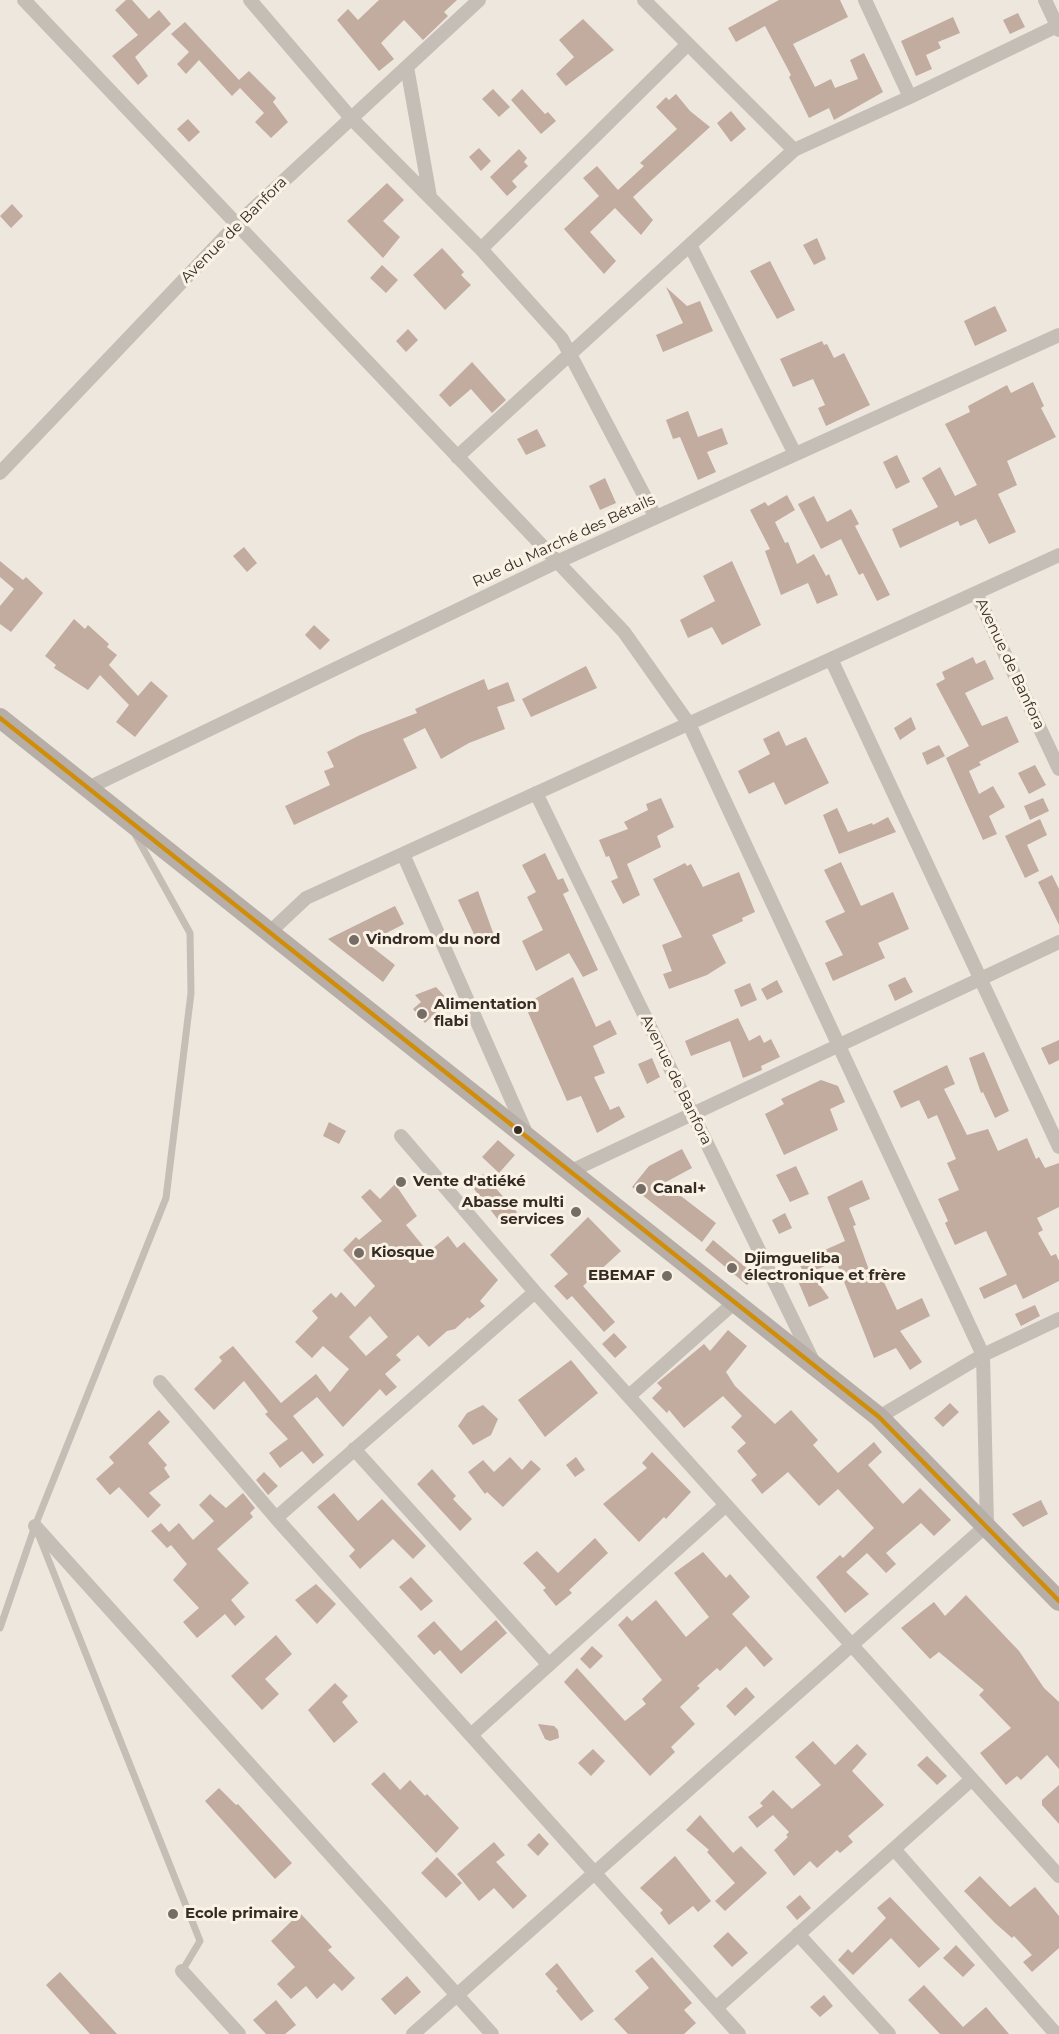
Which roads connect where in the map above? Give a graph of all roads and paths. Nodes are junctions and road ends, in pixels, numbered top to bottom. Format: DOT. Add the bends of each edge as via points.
graph roads {
  1 [pos="24,0"];
  2 [pos="250,0"];
  3 [pos="479,0"];
  4 [pos="644,0"];
  5 [pos="866,0"];
  6 [pos="1045,0"];
  7 [pos="1058,28"];
  8 [pos="687,45"];
  9 [pos="407,67"];
  10 [pos="910,97"];
  11 [pos="351,118"];
  12 [pos="794,150"];
  13 [pos="430,197"];
  14 [pos="237,224"];
  15 [pos="690,245"];
  16 [pos="481,249"];
  17 [pos="1059,335"];
  18 [pos="570,355"];
  19 [pos="795,454"];
  20 [pos="457,457"];
  21 [pos="0,473"];
  22 [pos="655,516"];
  23 [pos="1059,555"];
  24 [pos="557,562"];
  25 [pos="976,593"];
  26 [pos="831,659"];
  27 [pos="0,718"];
  28 [pos="689,724"];
  29 [pos="1059,769"];
  30 [pos="88,788"];
  31 [pos="536,793"];
  32 [pos="127,818"];
  33 [pos="403,854"];
  34 [pos="271,932"];
  35 [pos="1059,942"];
  36 [pos="981,979"];
  37 [pos="839,1046"];
  38 [pos="693,1114"];
  39 [pos="401,1136"];
  40 [pos="528,1137"];
  41 [pos="1059,1147"];
  42 [pos="571,1171"];
  43 [pos="535,1292"];
  44 [pos="735,1302"];
  45 [pos="1059,1319"];
  46 [pos="983,1355"];
  47 [pos="816,1366"];
  48 [pos="160,1382"];
  49 [pos="629,1396"];
  50 [pos="879,1417"];
  51 [pos="354,1449"];
  52 [pos="726,1505"];
  53 [pos="276,1518"];
  54 [pos="35,1526"];
  55 [pos="987,1526"];
  56 [pos="1059,1601"];
  57 [pos="0,1628"];
  58 [pos="851,1644"];
  59 [pos="549,1665"];
  60 [pos="471,1735"];
  61 [pos="972,1779"];
  62 [pos="894,1849"];
  63 [pos="594,1873"];
  64 [pos="1059,1876"];
  65 [pos="798,1934"];
  66 [pos="182,1971"];
  67 [pos="457,1995"];
  68 [pos="716,2008"];
  69 [pos="239,2034"];
  70 [pos="413,2034"];
  71 [pos="492,2034"];
  72 [pos="739,2034"];
  73 [pos="889,2034"];
  74 [pos="1056,2034"];
  1 -- 14 [label="street"];
  2 -- 11 [label="street"];
  3 -- 9 [label="street, Avenue de Banfora"];
  4 -- 8 [label="street"];
  5 -- 10 [label="street"];
  6 -- 7 [label="street"];
  7 -- 10 [label="street"];
  8 -- 12 [label="street"];
  8 -- 16 [label="street"];
  9 -- 11 [label="street, Avenue de Banfora"];
  9 -- 13 [label="street"];
  10 -- 12 [label="street"];
  11 -- 13 [label="street"];
  11 -- 14 [label="street, Avenue de Banfora"];
  12 -- 15 [label="street"];
  13 -- 16 [label="street"];
  14 -- 20 [label="street"];
  14 -- 21 [label="street, Avenue de Banfora"];
  15 -- 18 [label="street"];
  15 -- 19 [label="street"];
  16 -- 18 [label="street" via="562,339"];
  17 -- 19 [label="street, Rue du Marché des Bétails"];
  18 -- 20 [label="street"];
  18 -- 22 [label="street"];
  19 -- 22 [label="street, Rue du Marché des Bétails"];
  20 -- 24 [label="street"];
  22 -- 24 [label="street, Rue du Marché des Bétails"];
  23 -- 25 [label="street"];
  24 -- 28 [label="street" via="624,632"];
  24 -- 30 [label="street, Rue du Marché des Bétails"];
  25 -- 26 [label="street"];
  25 -- 29 [label="street, Avenue de Banfora"];
  26 -- 28 [label="street"];
  26 -- 36 [label="street"];
  27 -- 30 [label="main road, Avenue de Banfora"];
  28 -- 31 [label="street"];
  28 -- 37 [label="street"];
  30 -- 32 [label="main road, Avenue de Banfora"];
  31 -- 33 [label="street"];
  31 -- 38 [label="street, Avenue de Banfora"];
  32 -- 34 [label="main road, Avenue de Banfora"];
  32 -- 54 [label="lane" via="190,933 191,993 166,1198"];
  33 -- 34 [label="street" via="306,898"];
  33 -- 40 [label="street, Avenue de Banfora"];
  34 -- 40 [label="main road, Avenue de Banfora"];
  35 -- 36 [label="street"];
  36 -- 37 [label="street"];
  36 -- 41 [label="street"];
  37 -- 38 [label="street"];
  37 -- 46 [label="street"];
  38 -- 42 [label="street"];
  38 -- 47 [label="street, Avenue de Banfora"];
  39 -- 43 [label="street"];
  40 -- 42 [label="main road, Avenue de Banfora"];
  42 -- 44 [label="main road, Avenue de Banfora"];
  43 -- 49 [label="street"];
  43 -- 51 [label="street"];
  44 -- 47 [label="main road, Avenue de Banfora"];
  44 -- 49 [label="street"];
  45 -- 46 [label="street"];
  46 -- 50 [label="street"];
  46 -- 55 [label="street"];
  47 -- 50 [label="main road, Avenue de Banfora"];
  48 -- 53 [label="street"];
  49 -- 52 [label="street"];
  50 -- 55 [label="main road, Avenue de Banfora"];
  51 -- 53 [label="street"];
  51 -- 59 [label="street"];
  52 -- 58 [label="street"];
  52 -- 59 [label="street"];
  53 -- 60 [label="street"];
  54 -- 57 [label="lane"];
  54 -- 66 [label="lane" via="200,1941"];
  54 -- 67 [label="street"];
  55 -- 56 [label="main road, Avenue de Banfora"];
  55 -- 58 [label="street"];
  58 -- 61 [label="street"];
  58 -- 63 [label="street"];
  59 -- 60 [label="street"];
  60 -- 63 [label="street"];
  61 -- 62 [label="street"];
  61 -- 64 [label="street"];
  62 -- 65 [label="street"];
  62 -- 74 [label="street"];
  63 -- 67 [label="street"];
  63 -- 68 [label="street"];
  65 -- 68 [label="street"];
  65 -- 73 [label="street"];
  66 -- 69 [label="street"];
  67 -- 70 [label="street"];
  67 -- 71 [label="street"];
  68 -- 72 [label="street"];
}
